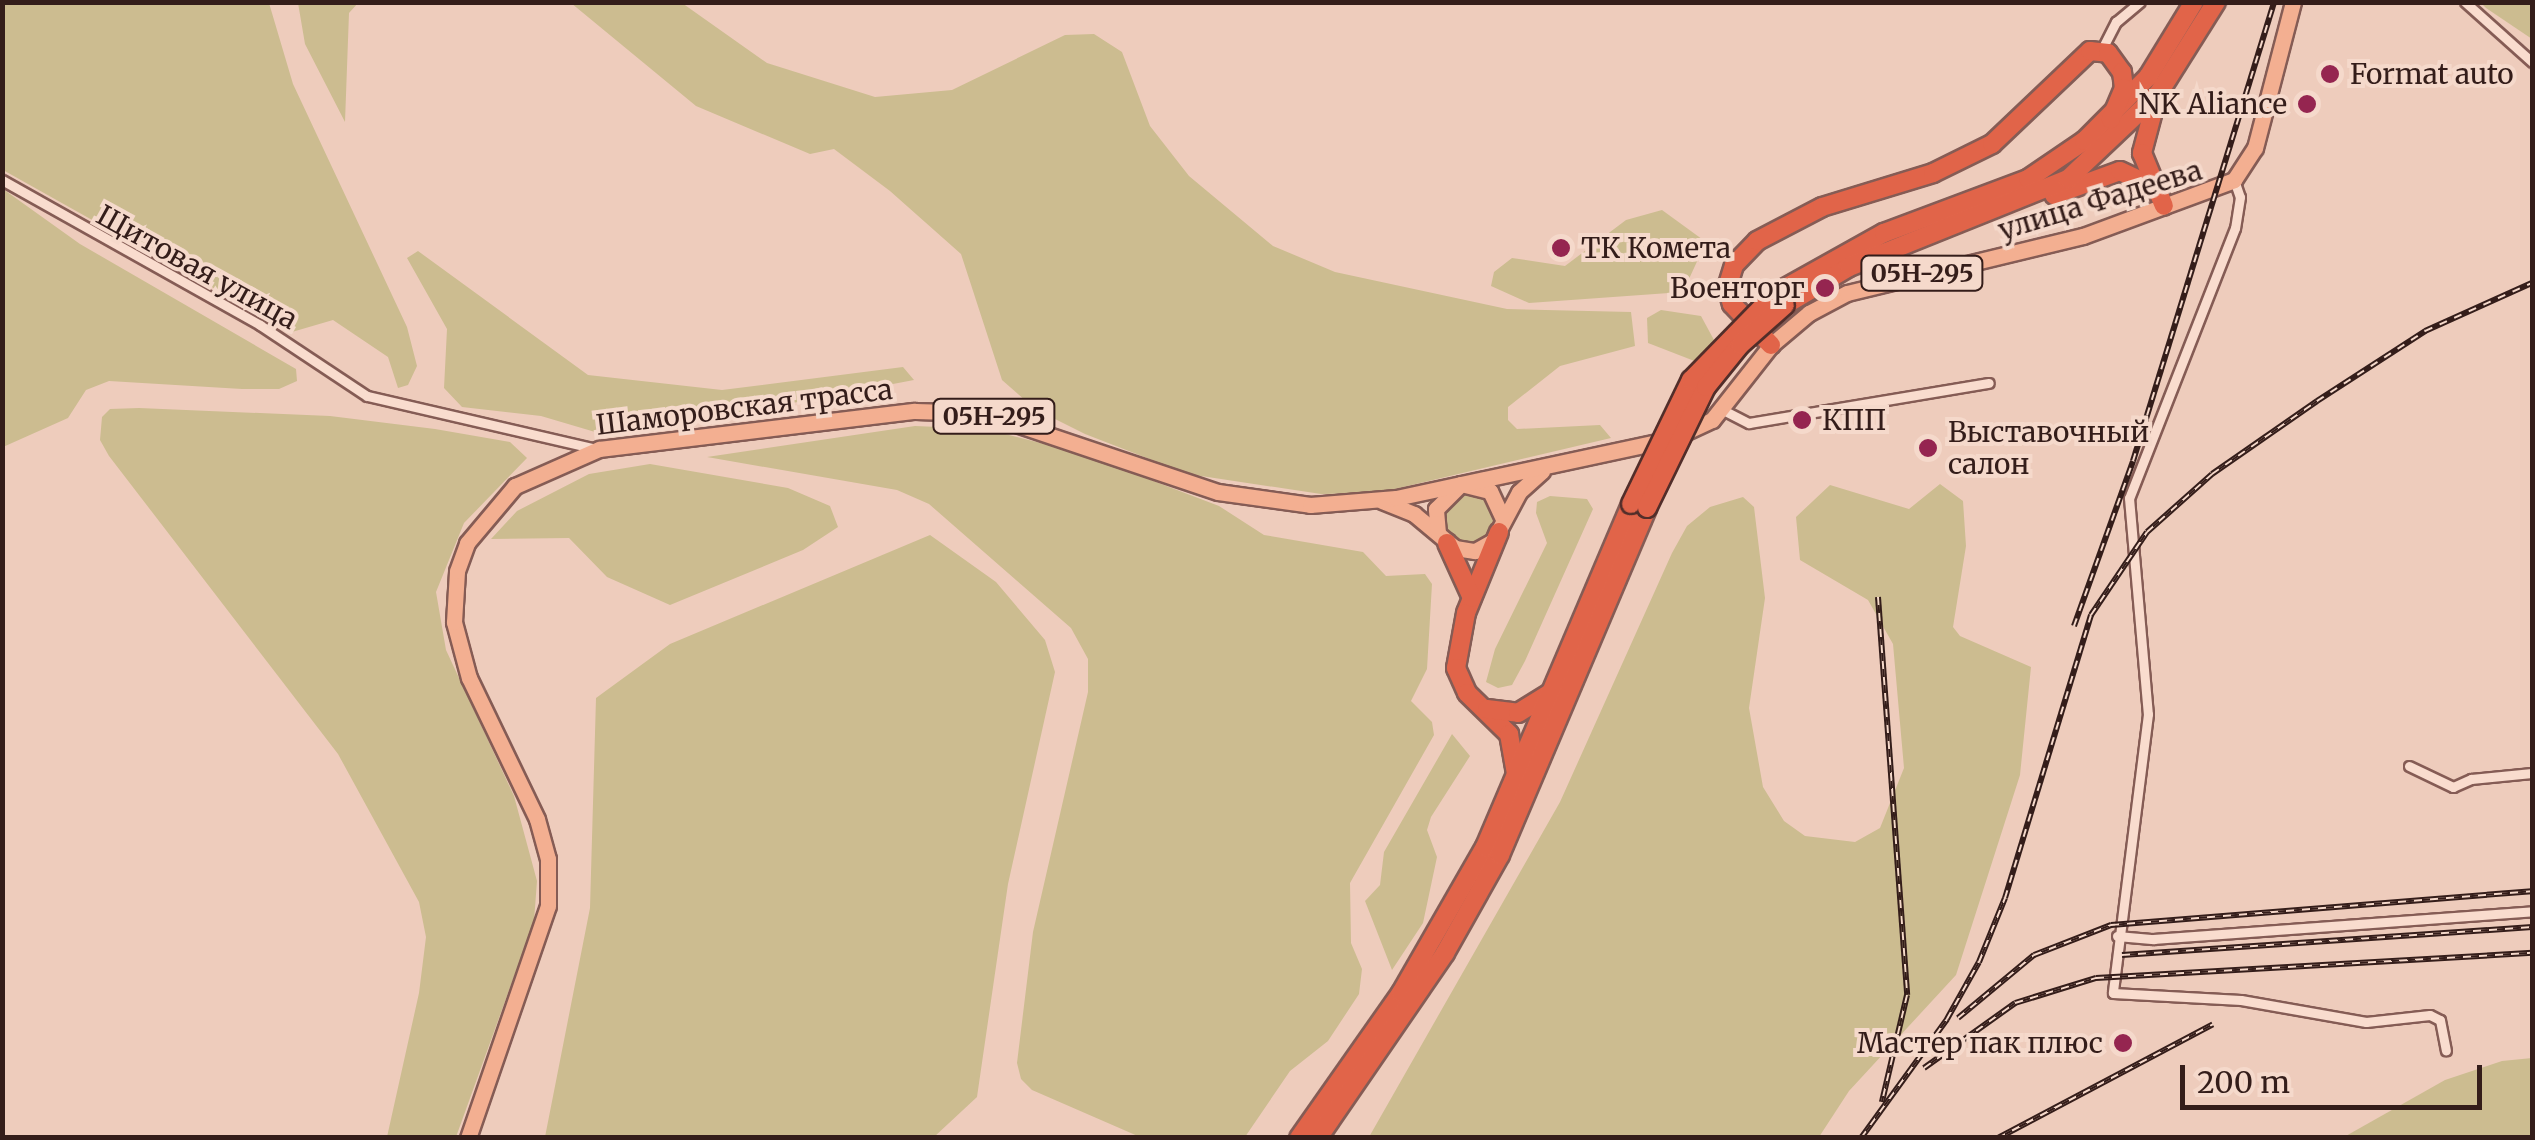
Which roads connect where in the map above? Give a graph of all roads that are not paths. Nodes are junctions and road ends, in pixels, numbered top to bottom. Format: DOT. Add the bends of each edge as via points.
graph roads {
  1 [pos="2140,2"];
  2 [pos="2194,2"];
  3 [pos="2216,2"];
  4 [pos="2293,2"];
  5 [pos="2465,2"];
  6 [pos="2180,30"];
  7 [pos="2108,56"];
  8 [pos="2532,62"];
  9 [pos="2158,94"];
  10 [pos="2111,119"];
  11 [pos="2,180"];
  12 [pos="2234,180"];
  13 [pos="2152,186"];
  14 [pos="2038,194"];
  15 [pos="2164,206"];
  16 [pos="1781,299"];
  17 [pos="1771,345"];
  18 [pos="1989,383"];
  19 [pos="1722,410"];
  20 [pos="599,449"];
  21 [pos="1552,468"];
  22 [pos="1461,484"];
  23 [pos="1378,500"];
  24 [pos="1639,506"];
  25 [pos="1501,525"];
  26 [pos="1442,538"];
  27 [pos="1472,598"];
  28 [pos="1552,692"];
  29 [pos="1482,707"];
  30 [pos="2408,766"];
  31 [pos="2532,773"];
  32 [pos="1517,777"];
  33 [pos="2532,910"];
  34 [pos="2117,936"];
  35 [pos="2446,1050"];
  36 [pos="468,1138"];
  37 [pos="1300,1138"];
  38 [pos="1318,1138"];
  1 -- 7 [label="street" via="2116,22"];
  2 -- 6 [label="highway"];
  3 -- 9 [label="highway"];
  4 -- 12 [label="main road, улица Фадеева" via="2262,128"];
  5 -- 8 [label="street"];
  6 -- 7 [label="highway" via="2142,64"];
  6 -- 10 [label="highway"];
  7 -- 10 [label="highway" via="2124,88"];
  7 -- 17 [label="highway" via="2083,54 1992,144 1933,173 1822,206 1756,242 1734,264 1728,298"];
  9 -- 13 [label="highway" via="2142,153"];
  9 -- 14 [label="highway" via="2068,179"];
  10 -- 16 [label="highway" via="2028,179 1884,233"];
  11 -- 20 [label="street, Щитовая улица" via="260,325 367,396"];
  12 -- 15 [label="main road, улица Фадеева"];
  12 -- 34 [label="street" via="2240,197 2235,228 2130,498 2148,714"];
  13 -- 14 [label="highway" via="2120,172 2057,195"];
  13 -- 15 [label="highway"];
  14 -- 16 [label="highway"];
  15 -- 17 [label="main road, улица Фадеева / 05Н-295" via="2012,256 1847,292 1808,313"];
  16 -- 24 [label="highway, bridge" via="1706,387"];
  17 -- 19 [label="main road, улица Фадеева / 05Н-295"];
  18 -- 19 [label="street" via="1749,422"];
  19 -- 21 [label="main road, Шаморовская трасса / 05Н-295" via="1670,439"];
  20 -- 23 [label="main road, Шаморовская трасса / 05Н-295" via="951,410 1041,428 1218,492 1310,505"];
  20 -- 36 [label="main road, Шаморовская трасса / 05Н-295" via="515,486 476,528 458,572 460,652 537,819 549,880 542,936 481,1086"];
  21 -- 22 [label="main road, Шаморовская трасса / 05Н-295"];
  21 -- 25 [label="main road, 05Н-295" via="1524,486"];
  22 -- 23 [label="main road, Шаморовская трасса / 05Н-295"];
  22 -- 25 [label="main road" via="1490,491"];
  22 -- 26 [label="main road" via="1441,498"];
  23 -- 26 [label="main road"];
  24 -- 28 [label="highway"];
  24 -- 38 [label="highway" via="1500,855 1387,1044"];
  25 -- 26 [label="main road" via="1476,550"];
  25 -- 27 [label="highway"];
  26 -- 27 [label="highway"];
  27 -- 29 [label="highway" via="1456,668"];
  28 -- 29 [label="highway" via="1518,713"];
  28 -- 32 [label="highway"];
  29 -- 32 [label="highway" via="1509,734"];
  30 -- 31 [label="street" via="2455,787 2471,778"];
  32 -- 37 [label="highway" via="1427,951"];
  33 -- 34 [label="street" via="2154,940"];
  34 -- 35 [label="street" via="2113,992 2241,1000 2366,1022 2430,1014 2440,1020"];
}
